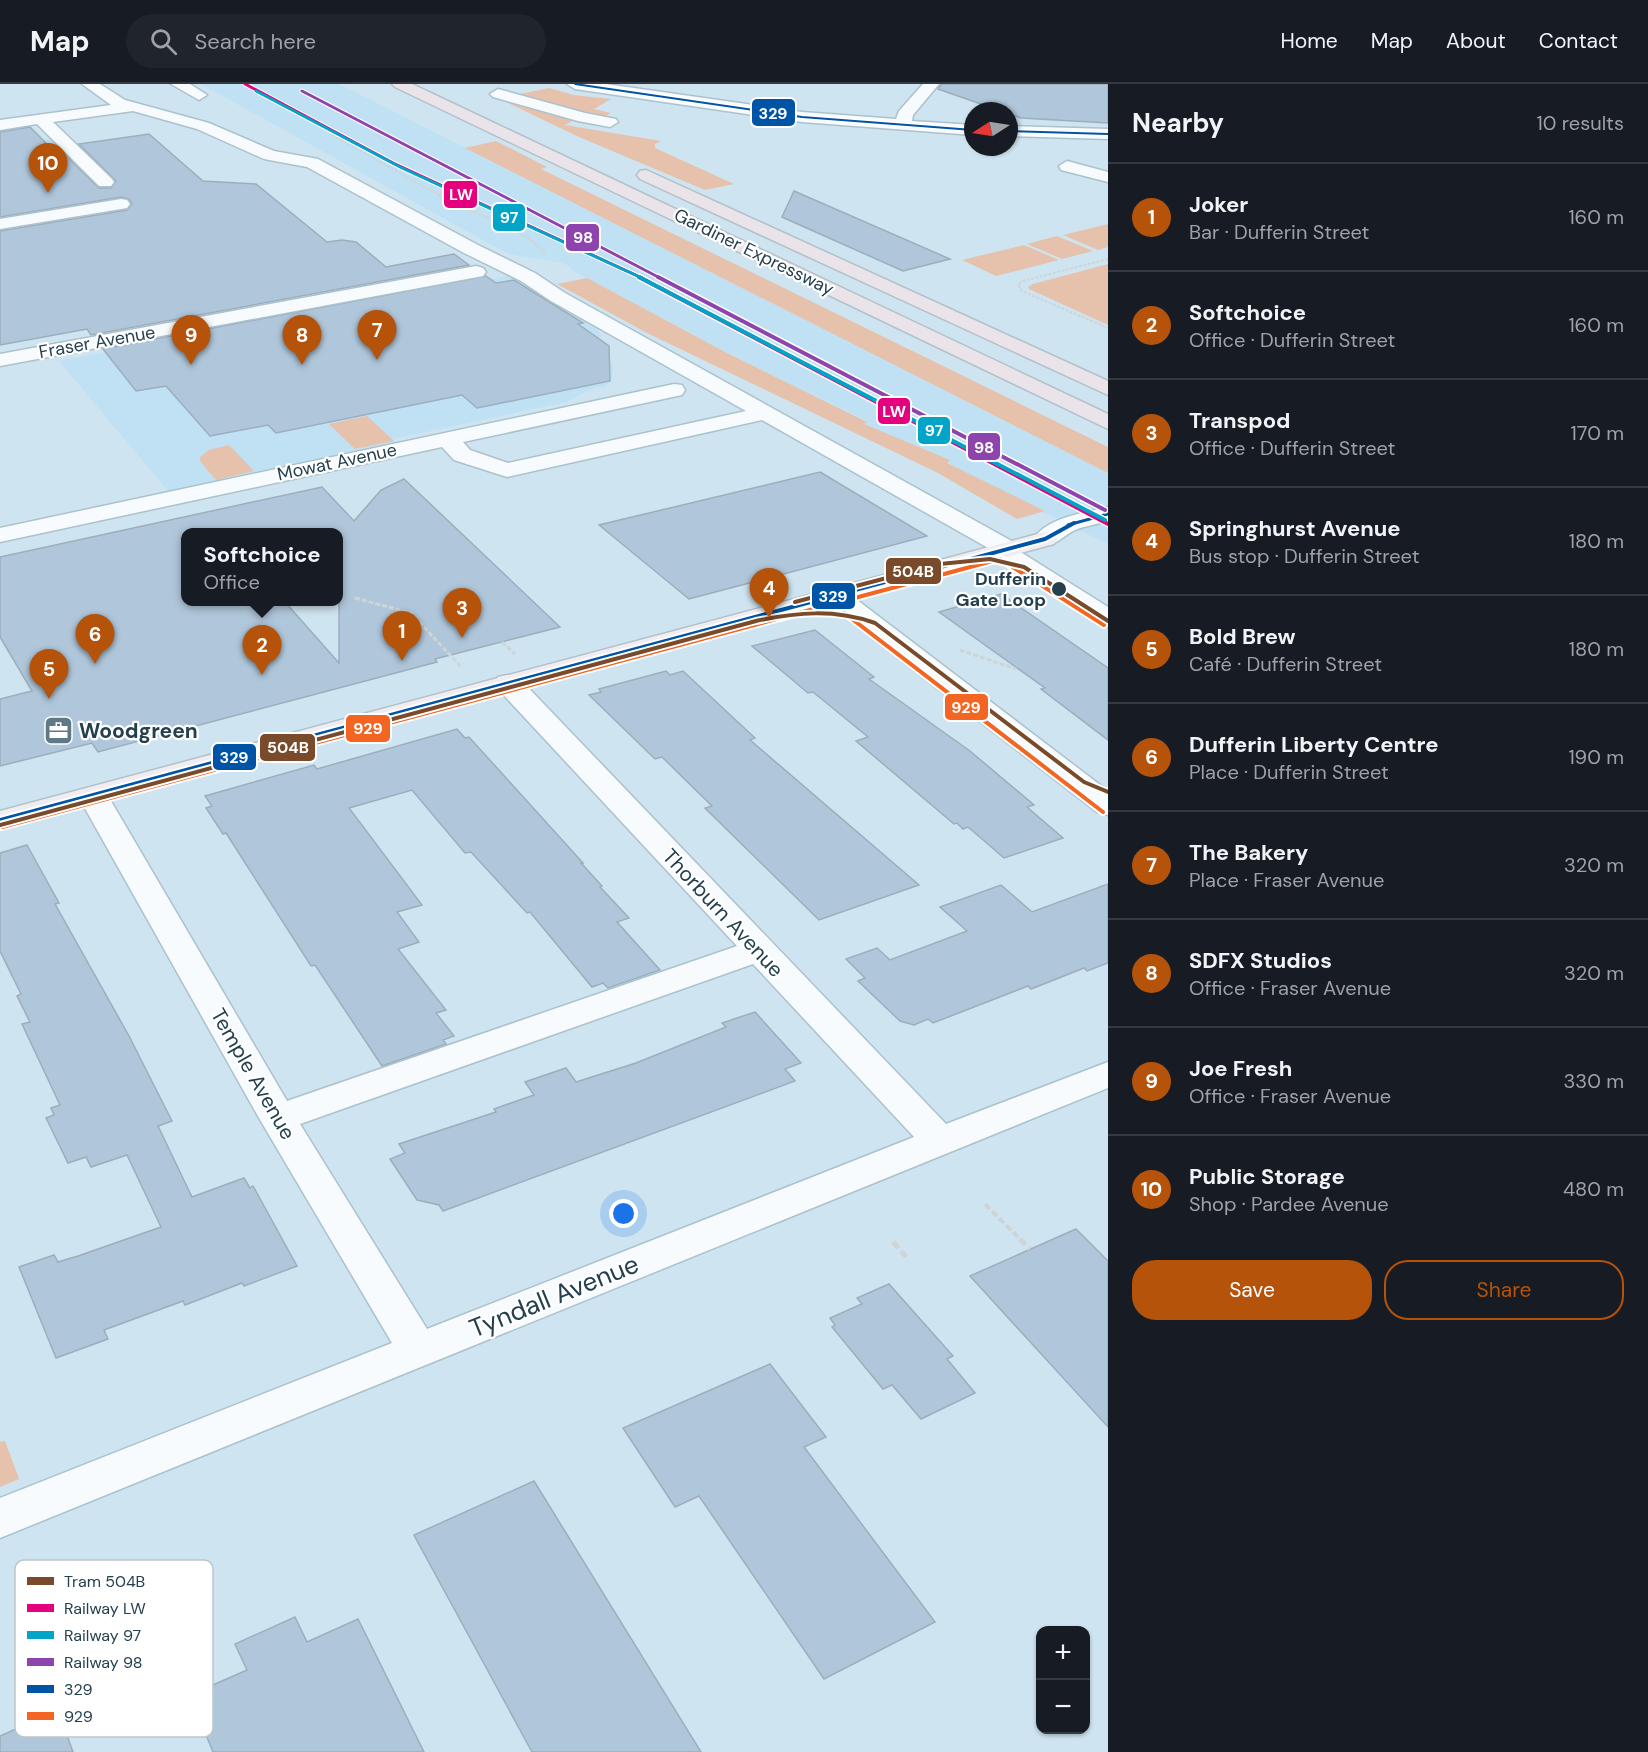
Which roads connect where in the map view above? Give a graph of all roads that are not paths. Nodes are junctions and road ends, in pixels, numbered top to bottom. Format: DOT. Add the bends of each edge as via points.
graph roads {
  1 [pos="90,84"];
  2 [pos="179,84"];
  3 [pos="400,84"];
  4 [pos="575,84"];
  5 [pos="932,84"];
  6 [pos="701,86"];
  7 [pos="532,88"];
  8 [pos="199,95"];
  9 [pos="487,97"];
  10 [pos="668,98"];
  11 [pos="134,106"];
  12 [pos="519,117"];
  13 [pos="40,119"];
  14 [pos="610,122"];
  15 [pos="0,125"];
  16 [pos="903,125"];
  17 [pos="964,129"];
  18 [pos="1018,131"];
  19 [pos="1108,134"];
  20 [pos="1067,166"];
  21 [pos="634,170"];
  22 [pos="1108,177"];
  23 [pos="105,182"];
  24 [pos="122,204"];
  25 [pos="0,224"];
  26 [pos="476,272"];
  27 [pos="0,360"];
  28 [pos="1108,389"];
  29 [pos="674,390"];
  30 [pos="765,413"];
  31 [pos="1108,422"];
  32 [pos="448,439"];
  33 [pos="1108,514"];
  34 [pos="1108,531"];
  35 [pos="0,535"];
  36 [pos="1045,539"];
  37 [pos="1005,550"];
  38 [pos="836,596"];
  39 [pos="1108,619"];
  40 [pos="508,683"];
  41 [pos="93,796"];
  42 [pos="1108,806"];
  43 [pos="0,820"];
  44 [pos="759,951"];
  45 [pos="1108,1074"];
  46 [pos="278,1118"];
  47 [pos="940,1141"];
  48 [pos="418,1350"];
  49 [pos="0,1518"];
  1 -- 11 [label="street" via="121,104"];
  2 -- 8 [label="street"];
  3 -- 31 [label="highway, Gardiner Expressway"];
  4 -- 10 [label="street"];
  5 -- 16 [label="street" via="905,114"];
  6 -- 10 [label="street" via="690,86"];
  7 -- 9 [label="street"];
  9 -- 12 [label="highway"];
  9 -- 14 [label="street"];
  10 -- 16 [label="street" via="812,118"];
  11 -- 13 [label="street"];
  11 -- 30 [label="street" via="203,126 270,155 312,163 528,277"];
  13 -- 15 [label="street"];
  13 -- 23 [label="street"];
  16 -- 17 [label="street"];
  18 -- 19 [label="street"];
  20 -- 22 [label="street"];
  21 -- 28 [label="highway, Gardiner Expressway"];
  24 -- 25 [label="street"];
  26 -- 27 [label="street, Fraser Avenue"];
  29 -- 32 [label="street, Mowat Avenue"];
  30 -- 32 [label="street" via="507,470 462,454"];
  30 -- 37 [label="street"];
  32 -- 35 [label="street, Mowat Avenue"];
  33 -- 36 [label="street" via="1068,525"];
  34 -- 36 [label="street"];
  36 -- 37 [label="main road"];
  37 -- 38 [label="main road"];
  37 -- 39 [label="street"];
  38 -- 40 [label="main road"];
  38 -- 42 [label="street"];
  40 -- 41 [label="main road"];
  40 -- 44 [label="street, Thorburn Avenue"];
  41 -- 43 [label="main road"];
  41 -- 46 [label="street, Temple Avenue"];
  44 -- 46 [label="street"];
  44 -- 47 [label="street, Thorburn Avenue"];
  45 -- 47 [label="street, Tyndall Avenue"];
  46 -- 48 [label="street, Temple Avenue"];
  47 -- 48 [label="street, Tyndall Avenue"];
  48 -- 49 [label="street, Tyndall Avenue"];
}
